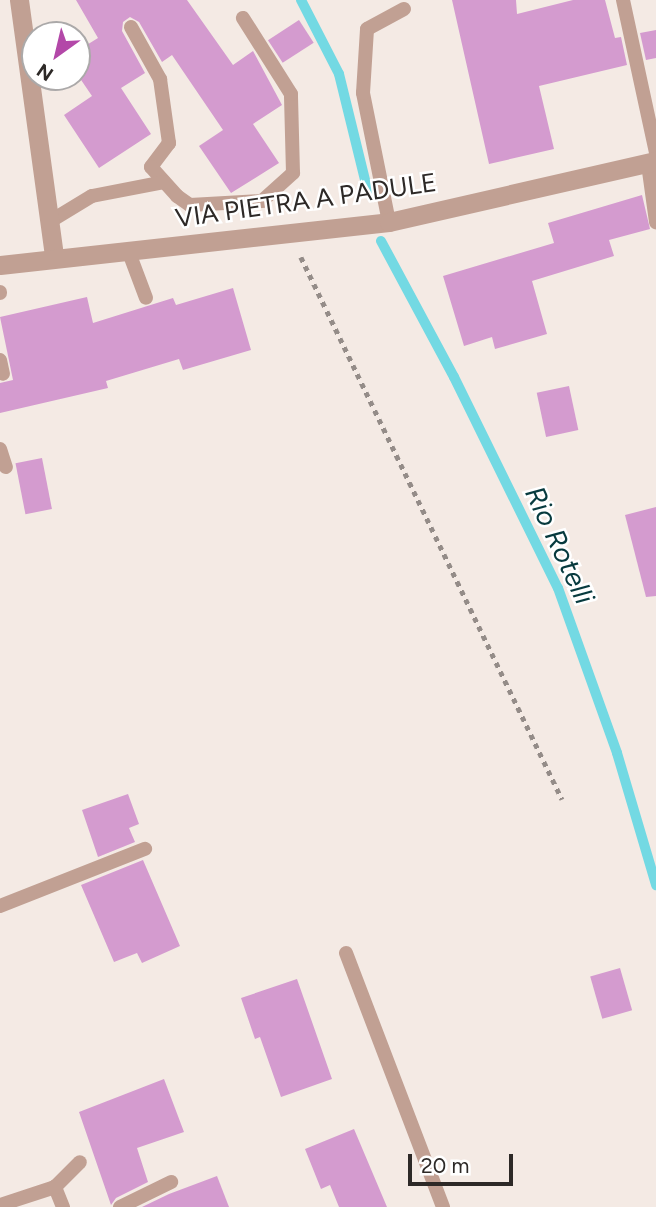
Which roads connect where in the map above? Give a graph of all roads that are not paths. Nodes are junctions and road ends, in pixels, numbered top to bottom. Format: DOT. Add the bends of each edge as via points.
graph roads {
  1 [pos="19,0"];
  2 [pos="624,0"];
  3 [pos="404,9"];
  4 [pos="243,18"];
  5 [pos="131,27"];
  6 [pos="653,160"];
  7 [pos="164,182"];
  8 [pos="49,222"];
  9 [pos="389,222"];
  10 [pos="656,222"];
  11 [pos="128,250"];
  12 [pos="54,257"];
  13 [pos="0,265"];
  14 [pos="146,298"];
  15 [pos="0,449"];
  16 [pos="6,467"];
  17 [pos="145,849"];
  18 [pos="0,906"];
  19 [pos="346,953"];
  20 [pos="80,1162"];
  21 [pos="171,1182"];
  22 [pos="55,1187"];
  23 [pos="0,1205"];
  24 [pos="63,1207"];
  25 [pos="120,1207"];
  26 [pos="443,1207"];
  1 -- 8 [label="street"];
  2 -- 6 [label="lane"];
  3 -- 9 [label="lane" via="367,29 363,93"];
  4 -- 7 [label="lane" via="291,94 293,173 262,201 190,205"];
  5 -- 7 [label="lane" via="160,79 169,143 151,167"];
  6 -- 9 [label="street, VIA PIETRA A PADULE"];
  6 -- 10 [label="lane"];
  7 -- 8 [label="lane" via="92,196"];
  8 -- 12 [label="street"];
  9 -- 11 [label="street, VIA PIETRA A PADULE"];
  11 -- 12 [label="street, VIA PIETRA A PADULE"];
  11 -- 14 [label="lane"];
  12 -- 13 [label="street, VIA PIETRA A PADULE"];
  15 -- 16 [label="lane"];
  17 -- 18 [label="lane"];
  19 -- 26 [label="lane"];
  20 -- 22 [label="lane"];
  21 -- 25 [label="lane"];
  22 -- 23 [label="lane"];
  22 -- 24 [label="lane"];
}
